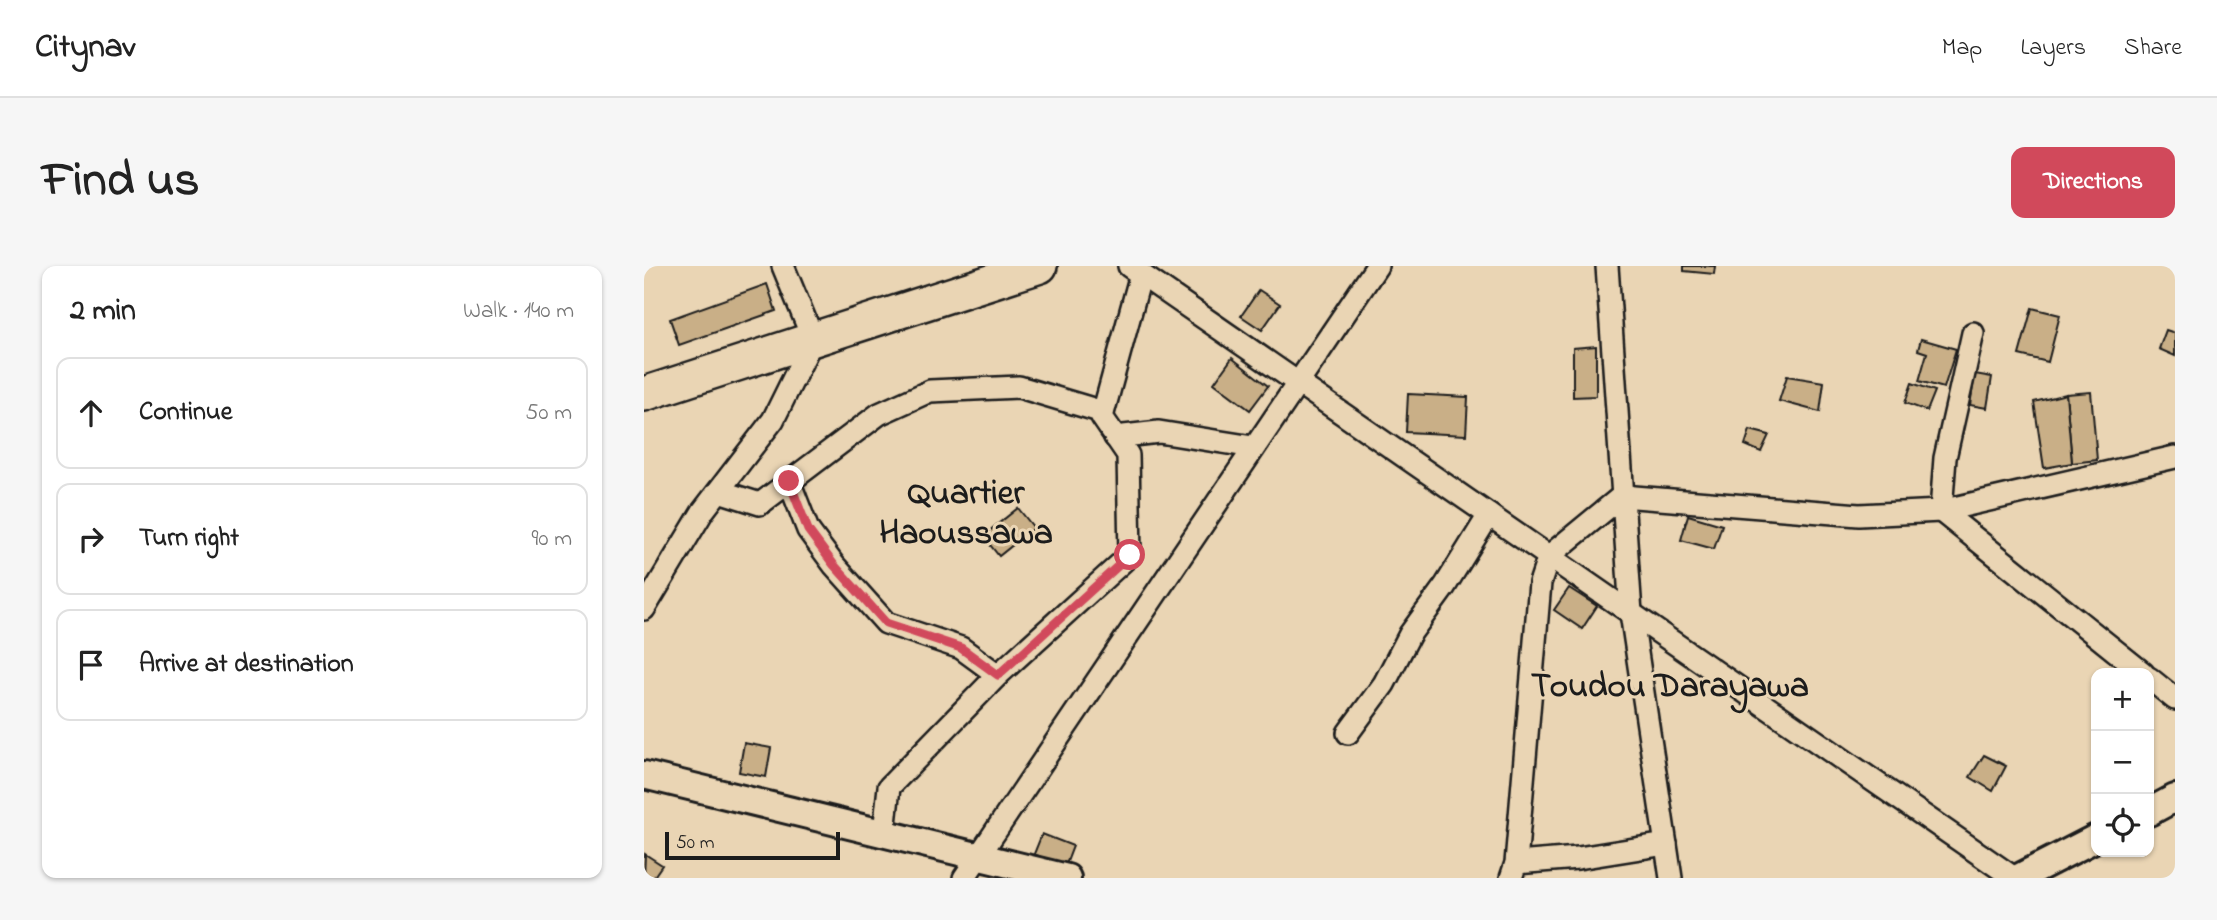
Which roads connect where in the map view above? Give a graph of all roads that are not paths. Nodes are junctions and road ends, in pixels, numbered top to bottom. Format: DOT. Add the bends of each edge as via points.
graph roads {
  1 [pos="783,266"];
  2 [pos="1040,266"];
  3 [pos="1377,266"];
  4 [pos="1607,266"];
  5 [pos="1135,270"];
  6 [pos="1973,333"];
  7 [pos="813,339"];
  8 [pos="1297,382"];
  9 [pos="644,394"];
  10 [pos="1103,412"];
  11 [pos="1115,437"];
  12 [pos="1254,447"];
  13 [pos="2175,457"];
  14 [pos="789,481"];
  15 [pos="719,491"];
  16 [pos="1622,496"];
  17 [pos="1941,511"];
  18 [pos="1489,514"];
  19 [pos="1549,556"];
  20 [pos="644,609"];
  21 [pos="1631,613"];
  22 [pos="2137,668"];
  23 [pos="998,675"];
  24 [pos="2154,682"];
  25 [pos="2175,699"];
  26 [pos="1348,733"];
  27 [pos="644,775"];
  28 [pos="2175,798"];
  29 [pos="2154,809"];
  30 [pos="884,833"];
  31 [pos="2091,840"];
  32 [pos="1666,844"];
  33 [pos="979,856"];
  34 [pos="1514,871"];
  35 [pos="1019,872"];
  36 [pos="964,878"];
  37 [pos="1067,878"];
  38 [pos="1671,878"];
  39 [pos="2016,878"];
  1 -- 7 [label="street"];
  2 -- 7 [label="main road"];
  3 -- 8 [label="street"];
  4 -- 16 [label="street"];
  5 -- 8 [label="street"];
  5 -- 10 [label="street"];
  6 -- 17 [label="street" via="1945,458"];
  7 -- 9 [label="main road"];
  7 -- 15 [label="street" via="773,420"];
  8 -- 12 [label="street"];
  8 -- 18 [label="street"];
  10 -- 11 [label="street"];
  10 -- 14 [label="street" via="1019,387 930,391 879,414"];
  11 -- 12 [label="street" via="1159,432"];
  11 -- 23 [label="street" via="1128,454 1130,555"];
  12 -- 33 [label="street"];
  13 -- 17 [label="street"];
  14 -- 15 [label="street" via="760,504"];
  14 -- 23 [label="street" via="808,530 886,623 961,648"];
  15 -- 20 [label="street"];
  16 -- 17 [label="street" via="1859,515"];
  16 -- 19 [label="street"];
  16 -- 21 [label="street"];
  17 -- 22 [label="street"];
  18 -- 19 [label="street"];
  18 -- 26 [label="street" via="1410,634 1384,684"];
  19 -- 21 [label="street"];
  19 -- 34 [label="street" via="1540,583"];
  21 -- 32 [label="street"];
  21 -- 39 [label="street"];
  23 -- 30 [label="street" via="889,788"];
  24 -- 25 [label="street"];
  27 -- 30 [label="street"];
  28 -- 29 [label="street"];
  30 -- 33 [label="street"];
  31 -- 39 [label="street"];
  32 -- 34 [label="street"];
  32 -- 38 [label="street"];
  33 -- 35 [label="street"];
  33 -- 36 [label="street"];
  35 -- 37 [label="street"];
}
